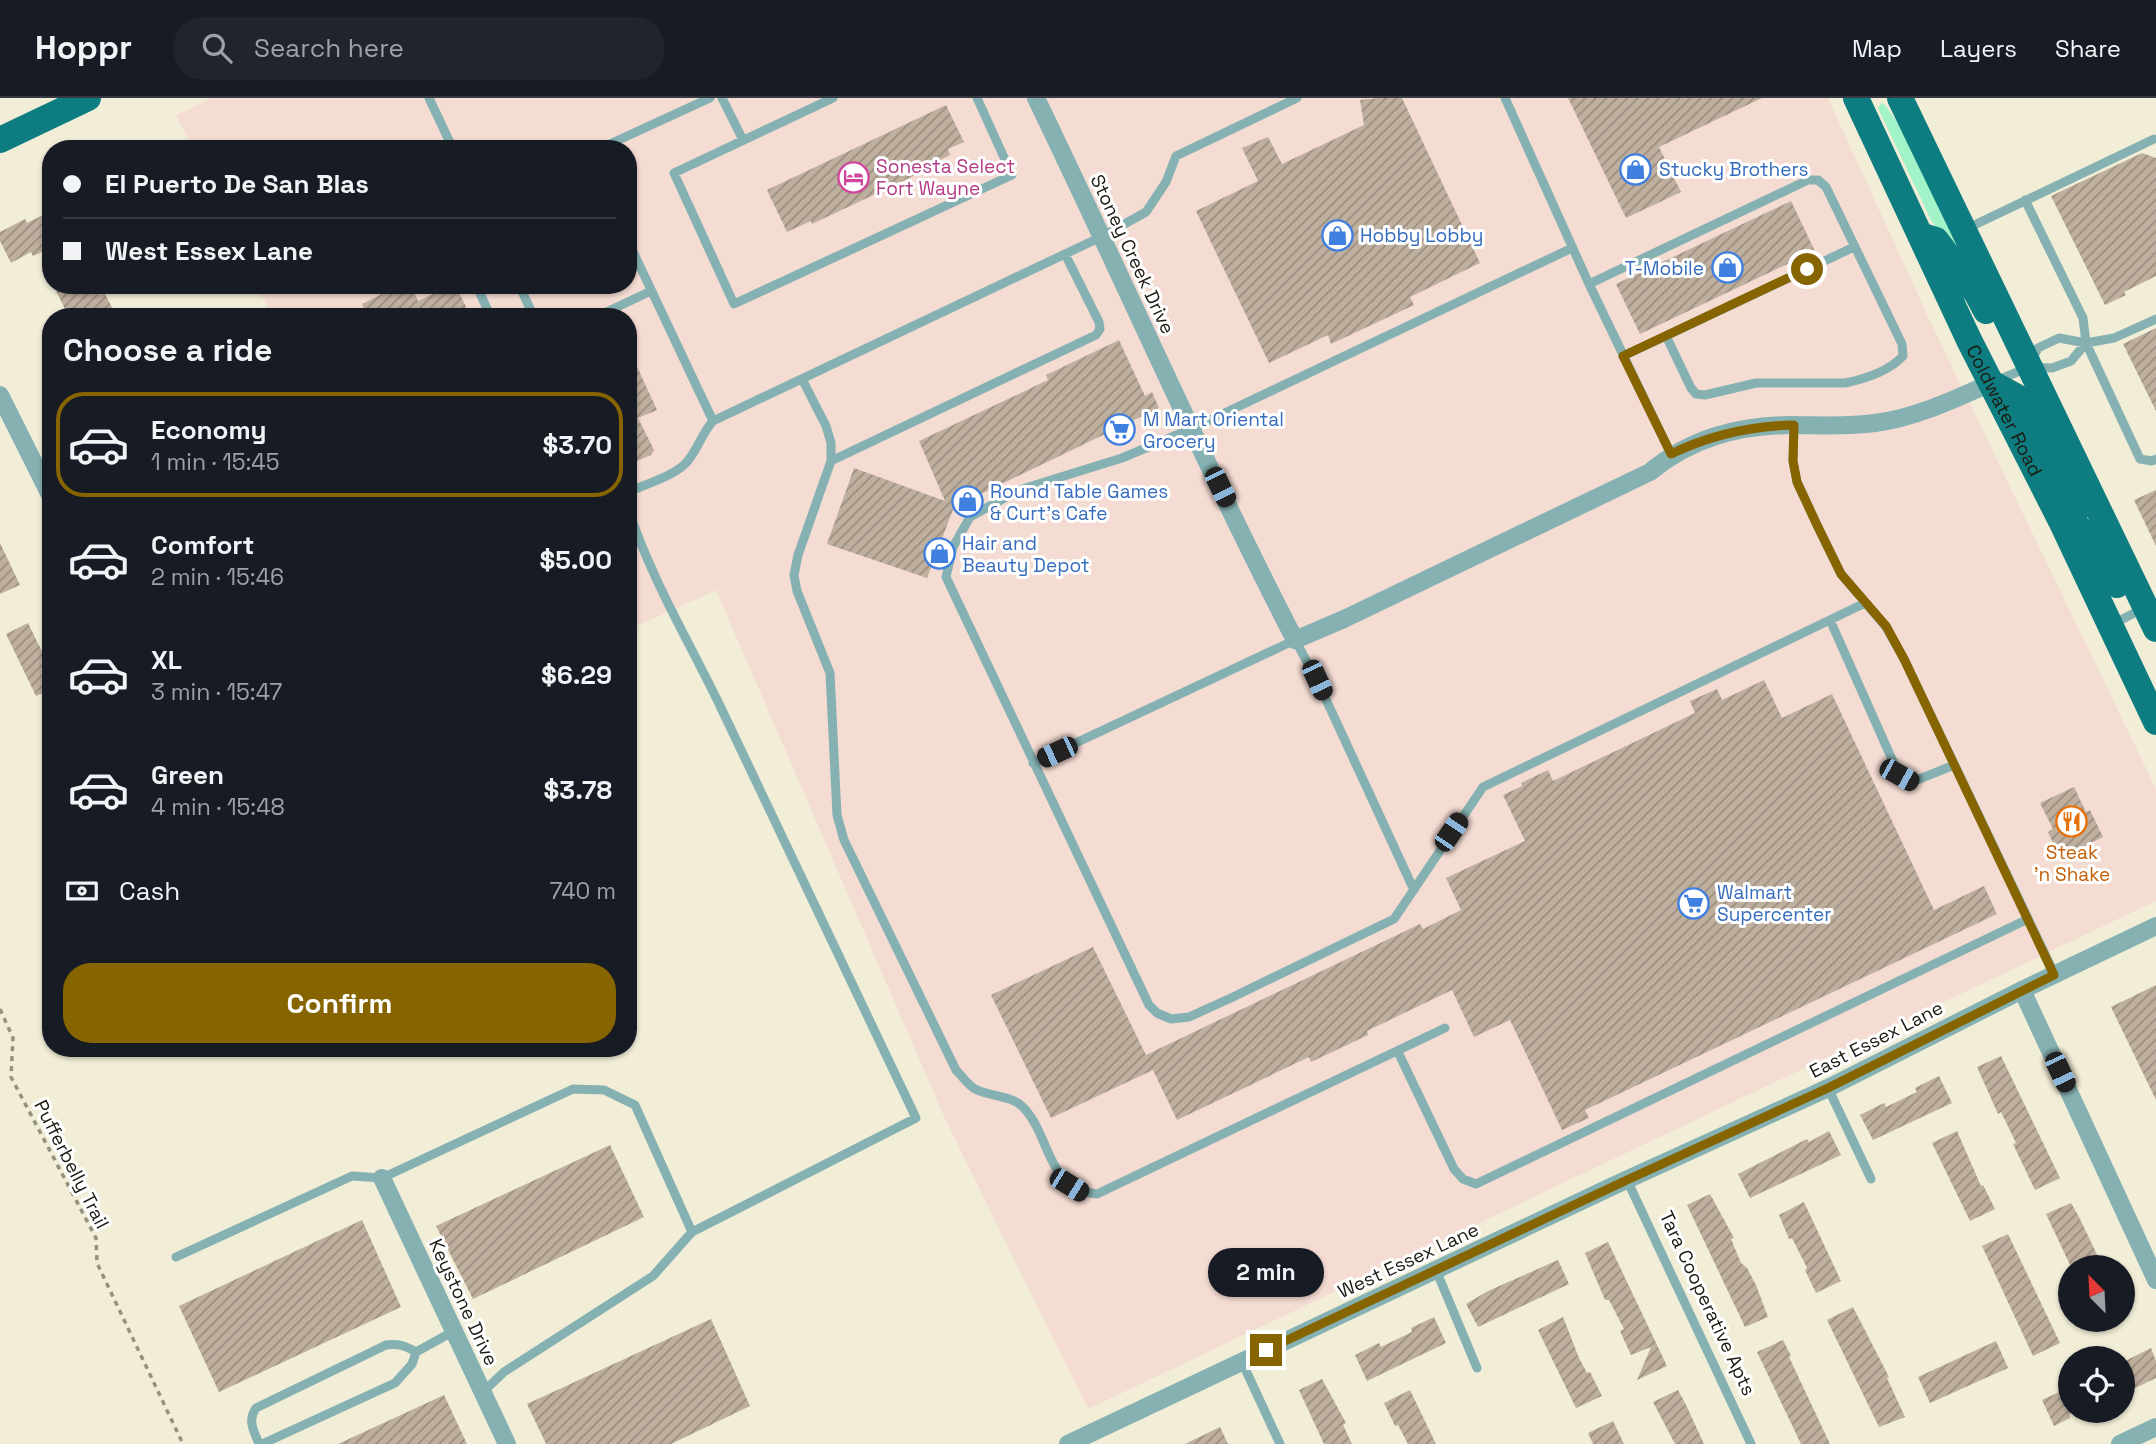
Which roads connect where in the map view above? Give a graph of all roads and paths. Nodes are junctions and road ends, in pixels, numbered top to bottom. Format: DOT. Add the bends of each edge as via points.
graph roads {
  1 [pos="88,98"];
  2 [pos="429,98"];
  3 [pos="709,98"];
  4 [pos="722,98"];
  5 [pos="833,98"];
  6 [pos="977,98"];
  7 [pos="1036,98"];
  8 [pos="1297,98"];
  9 [pos="1505,98"];
  10 [pos="1856,98"];
  11 [pos="1900,98"];
  12 [pos="2154,139"];
  13 [pos="0,140"];
  14 [pos="449,140"];
  15 [pos="619,140"];
  16 [pos="743,140"];
  17 [pos="2025,200"];
  18 [pos="1963,230"];
  19 [pos="1918,234"];
  20 [pos="1103,236"];
  21 [pos="1572,247"];
  22 [pos="1854,247"];
  23 [pos="1065,254"];
  24 [pos="637,261"];
  25 [pos="1589,284"];
  26 [pos="651,291"];
  27 [pos="615,308"];
  28 [pos="2156,318"];
  29 [pos="1666,336"];
  30 [pos="2086,343"];
  31 [pos="1623,356"];
  32 [pos="2029,367"];
  33 [pos="802,379"];
  34 [pos="1991,383"];
  35 [pos="0,396"];
  36 [pos="713,421"];
  37 [pos="1794,425"];
  38 [pos="1191,429"];
  39 [pos="1671,454"];
  40 [pos="2156,459"];
  41 [pos="831,461"];
  42 [pos="42,479"];
  43 [pos="637,488"];
  44 [pos="2061,521"];
  45 [pos="637,535"];
  46 [pos="2112,540"];
  47 [pos="1865,603"];
  48 [pos="2152,611"];
  49 [pos="1830,620"];
  50 [pos="2110,625"];
  51 [pos="1295,640"];
  52 [pos="2156,722"];
  53 [pos="1033,763"];
  54 [pos="1954,765"];
  55 [pos="1414,890"];
  56 [pos="2028,919"];
  57 [pos="2156,926"];
  58 [pos="2054,975"];
  59 [pos="2022,990"];
  60 [pos="0,1009"];
  61 [pos="1445,1028"];
  62 [pos="1398,1052"];
  63 [pos="1828,1088"];
  64 [pos="382,1178"];
  65 [pos="1871,1180"];
  66 [pos="1620,1183"];
  67 [pos="692,1232"];
  68 [pos="176,1257"];
  69 [pos="1436,1270"];
  70 [pos="2156,1280"];
  71 [pos="454,1331"];
  72 [pos="416,1352"];
  73 [pos="1242,1362"];
  74 [pos="1477,1368"];
  75 [pos="483,1392"];
  76 [pos="2156,1427"];
  77 [pos="183,1444"];
  78 [pos="261,1444"];
  79 [pos="508,1444"];
  80 [pos="1068,1444"];
  81 [pos="1280,1444"];
  82 [pos="1751,1444"];
  83 [pos="2120,1444"];
  1 -- 13 [label="main road"];
  2 -- 14 [label="lane"];
  3 -- 15 [label="lane"];
  4 -- 16 [label="lane"];
  5 -- 16 [label="lane"];
  6 -- 16 [label="lane" via="1012,175 734,304 674,173"];
  7 -- 20 [label="street, Stoney Creek Drive"];
  8 -- 20 [label="lane" via="1176,156 1146,212"];
  9 -- 21 [label="lane"];
  10 -- 19 [label="main road, Coldwater Road"];
  11 -- 18 [label="main road, Coldwater Road"];
  12 -- 17 [label="lane"];
  17 -- 18 [label="lane"];
  17 -- 30 [label="lane" via="2083,318"];
  18 -- 32 [label="main road, Coldwater Road"];
  19 -- 32 [label="main road" via="1936,240 1977,293 2004,346"];
  19 -- 34 [label="main road, Coldwater Road"];
  20 -- 23 [label="lane"];
  20 -- 38 [label="street, Stoney Creek Drive"];
  21 -- 25 [label="lane"];
  21 -- 38 [label="lane"];
  22 -- 25 [label="lane" via="1826,187 1818,180 1808,180"];
  22 -- 29 [label="lane"];
  22 -- 29 [label="lane" via="1902,344 1903,356 1895,364 1845,383 1756,383 1696,394"];
  23 -- 33 [label="lane"];
  23 -- 41 [label="lane" via="1098,321 1096,335"];
  24 -- 26 [label="lane"];
  25 -- 31 [label="lane"];
  26 -- 27 [label="lane"];
  26 -- 36 [label="lane"];
  28 -- 30 [label="lane" via="2114,338"];
  29 -- 31 [label="lane"];
  30 -- 32 [label="lane" via="2071,361 2052,368"];
  30 -- 32 [label="lane" via="2059,338 2038,348"];
  30 -- 40 [label="lane" via="2140,459"];
  31 -- 39 [label="lane"];
  32 -- 34 [label="lane"];
  32 -- 46 [label="main road, Coldwater Road"];
  33 -- 36 [label="lane"];
  33 -- 41 [label="lane" via="826,426"];
  34 -- 37 [label="street" via="1927,409 1876,423"];
  34 -- 44 [label="main road, Coldwater Road"];
  34 -- 46 [label="main road" via="2017,397 2068,489 2101,534"];
  35 -- 42 [label="street"];
  36 -- 43 [label="lane" via="684,465"];
  37 -- 39 [label="street" via="1724,433"];
  37 -- 47 [label="lane" via="1797,482 1841,574"];
  38 -- 51 [label="street, Stoney Creek Drive"];
  38 -- 53 [label="lane" via="1122,458 1019,490 970,517 953,547 946,577"];
  39 -- 51 [label="street" via="1650,472"];
  41 -- 62 [label="lane" via="794,575 830,673 837,815 844,840 956,1070 972,1087 1015,1100 1026,1110 1069,1185 1082,1193 1097,1194"];
  44 -- 48 [label="main road" via="2075,523 2122,593"];
  44 -- 50 [label="main road, Coldwater Road"];
  45 -- 67 [label="lane" via="916,1118"];
  46 -- 48 [label="main road, Coldwater Road"];
  47 -- 49 [label="lane"];
  47 -- 54 [label="lane" via="1886,626"];
  48 -- 50 [label="lane"];
  49 -- 54 [label="lane" via="1899,775 1912,782"];
  49 -- 55 [label="lane" via="1483,787"];
  50 -- 52 [label="main road, Coldwater Road"];
  51 -- 53 [label="lane"];
  51 -- 55 [label="lane"];
  53 -- 55 [label="lane" via="1149,1005 1171,1019 1189,1017 1394,919"];
  54 -- 56 [label="lane"];
  56 -- 58 [label="lane"];
  56 -- 62 [label="lane" via="1476,1184 1462,1179 1454,1169"];
  57 -- 58 [label="street, East Essex Lane"];
  58 -- 59 [label="street, East Essex Lane"];
  59 -- 63 [label="street, East Essex Lane"];
  59 -- 70 [label="street"];
  60 -- 77 [label="path, Pufferbelly Trail" via="13,1038 11,1077 96,1238 97,1263"];
  61 -- 62 [label="lane"];
  63 -- 65 [label="lane"];
  63 -- 66 [label="street, East Essex Lane"];
  64 -- 67 [label="lane" via="573,1089 604,1090 635,1105"];
  64 -- 68 [label="lane" via="352,1176"];
  64 -- 71 [label="street, Keystone Drive"];
  66 -- 69 [label="street, West Essex Lane"];
  66 -- 82 [label="lane, Tara Cooperative Apts"];
  67 -- 75 [label="lane" via="653,1276 504,1372"];
  69 -- 73 [label="street, West Essex Lane"];
  69 -- 74 [label="lane"];
  71 -- 72 [label="lane"];
  71 -- 75 [label="street, Keystone Drive"];
  72 -- 78 [label="lane" via="395,1383"];
  72 -- 78 [label="lane" via="395,1343 386,1345 256,1408 250,1422"];
  73 -- 80 [label="street, West Essex Lane"];
  73 -- 81 [label="lane"];
  75 -- 79 [label="street, Keystone Drive"];
  76 -- 83 [label="street"];
}
